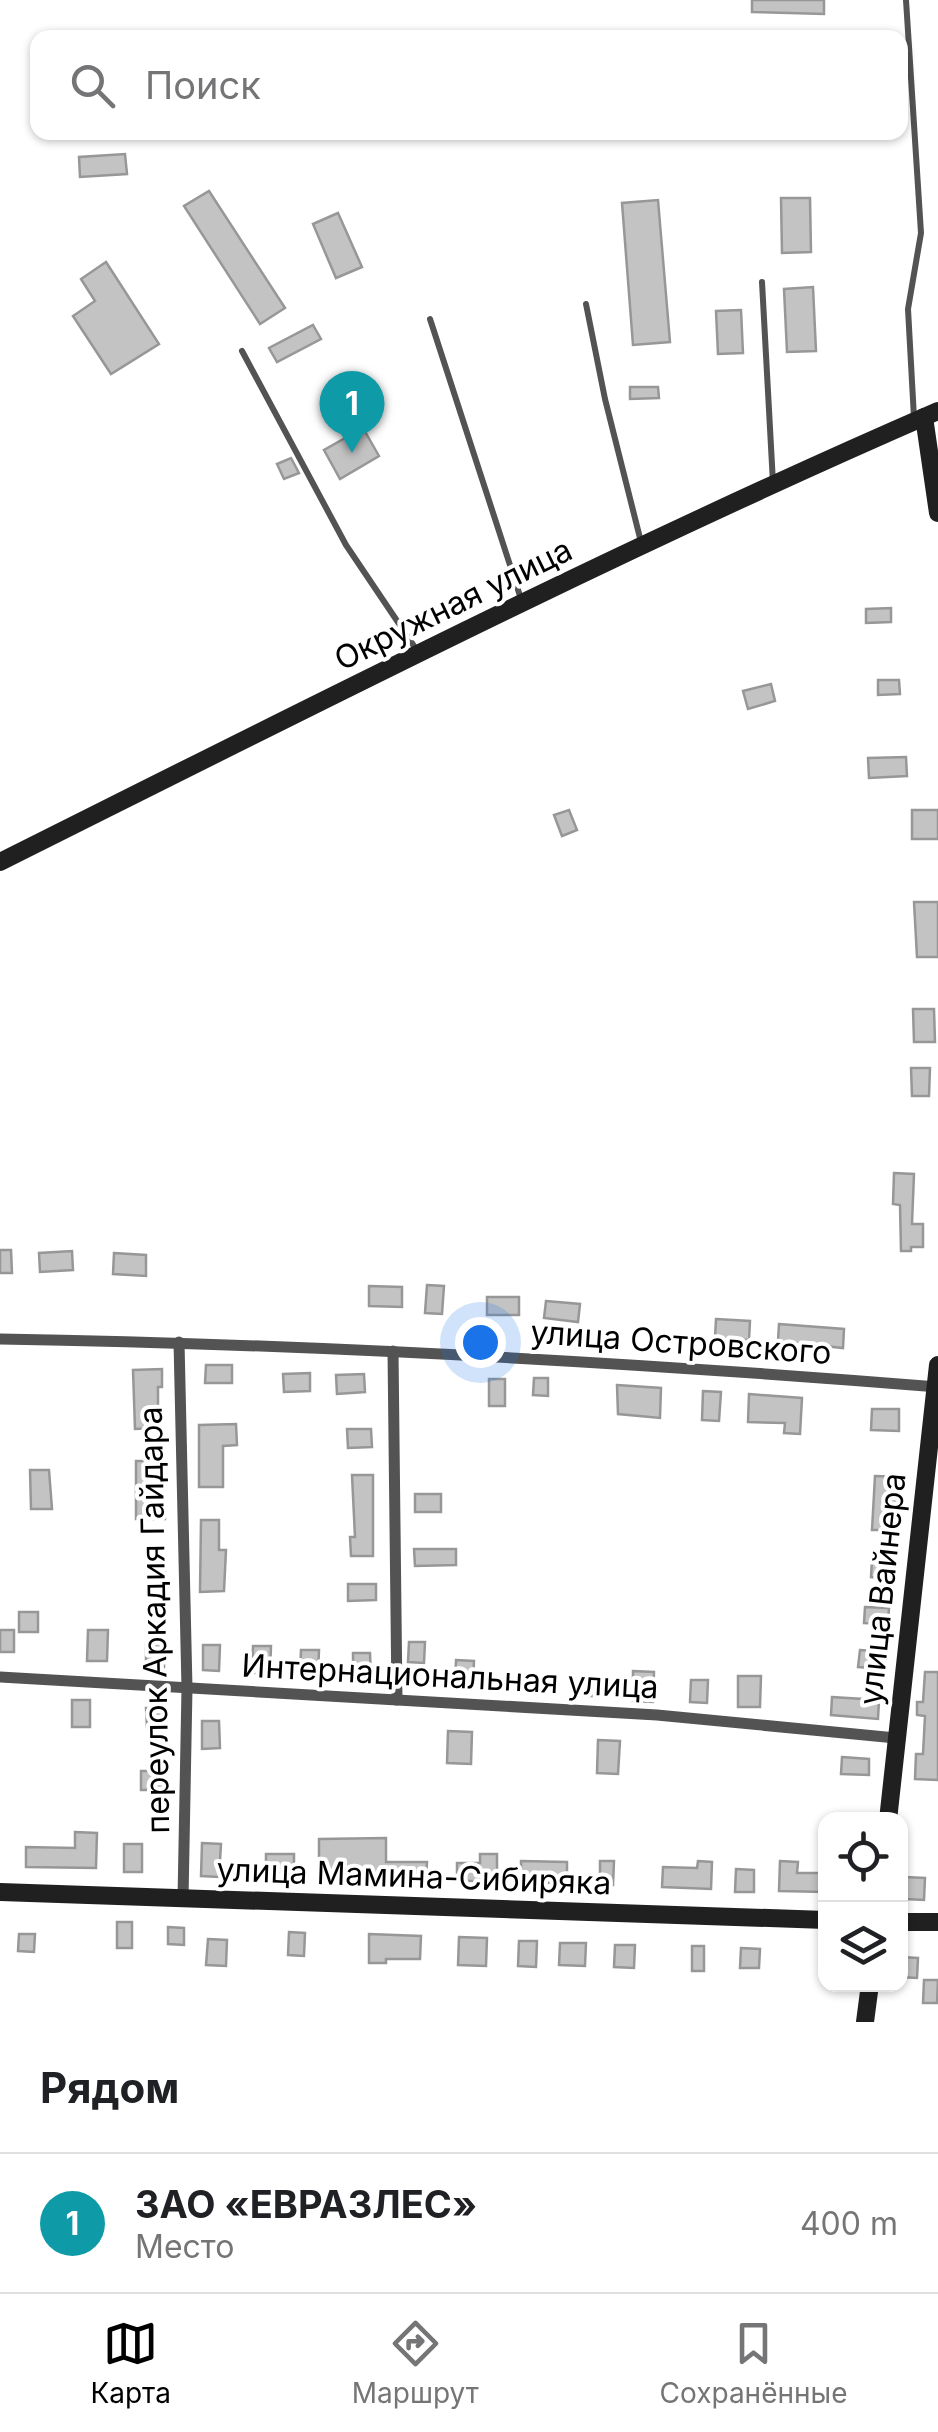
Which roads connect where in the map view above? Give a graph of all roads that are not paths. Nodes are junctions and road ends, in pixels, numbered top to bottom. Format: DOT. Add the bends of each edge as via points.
graph roads {
  1 [pos="906,0"];
  2 [pos="908,30"];
  3 [pos="908,31"];
  4 [pos="762,282"];
  5 [pos="586,304"];
  6 [pos="430,319"];
  7 [pos="242,351"];
  8 [pos="929,417"];
  9 [pos="773,484"];
  10 [pos="938,513"];
  11 [pos="642,546"];
  12 [pos="523,603"];
  13 [pos="419,652"];
  14 [pos="0,862"];
  15 [pos="0,1339"];
  16 [pos="178,1342"];
  17 [pos="393,1351"];
  18 [pos="938,1365"];
  19 [pos="937,1386"];
  20 [pos="0,1677"];
  21 [pos="187,1688"];
  22 [pos="397,1700"];
  23 [pos="896,1738"];
  24 [pos="889,1812"];
  25 [pos="0,1892"];
  26 [pos="183,1898"];
  27 [pos="818,1920"];
  28 [pos="908,1922"];
  29 [pos="938,1922"];
  30 [pos="869,1992"];
  31 [pos="865,2022"];
  1 -- 2 [label="lane"];
  3 -- 8 [label="lane" via="921,233 908,309"];
  4 -- 9 [label="lane"];
  5 -- 11 [label="lane"];
  6 -- 12 [label="lane"];
  7 -- 13 [label="lane" via="346,545"];
  8 -- 9 [label="street, Окружная улица"];
  8 -- 10 [label="street"];
  9 -- 11 [label="street, Окружная улица"];
  11 -- 12 [label="street, Окружная улица"];
  12 -- 13 [label="street, Окружная улица"];
  13 -- 14 [label="street, Окружная улица"];
  15 -- 16 [label="street, улица Островского"];
  16 -- 17 [label="street, улица Островского"];
  16 -- 21 [label="street, переулок Аркадия Гайдара"];
  17 -- 19 [label="street, улица Островского"];
  17 -- 22 [label="street"];
  18 -- 19 [label="street, улица Вайнера"];
  19 -- 23 [label="street, улица Вайнера"];
  20 -- 21 [label="street, Интернациональная улица"];
  21 -- 22 [label="street, Интернациональная улица"];
  21 -- 26 [label="street, переулок Аркадия Гайдара"];
  22 -- 23 [label="street, Интернациональная улица"];
  23 -- 24 [label="street, улица Вайнера"];
  25 -- 26 [label="street, улица Мамина-Сибиряка"];
  26 -- 27 [label="street, улица Мамина-Сибиряка"];
  28 -- 29 [label="street"];
  30 -- 31 [label="street"];
}
